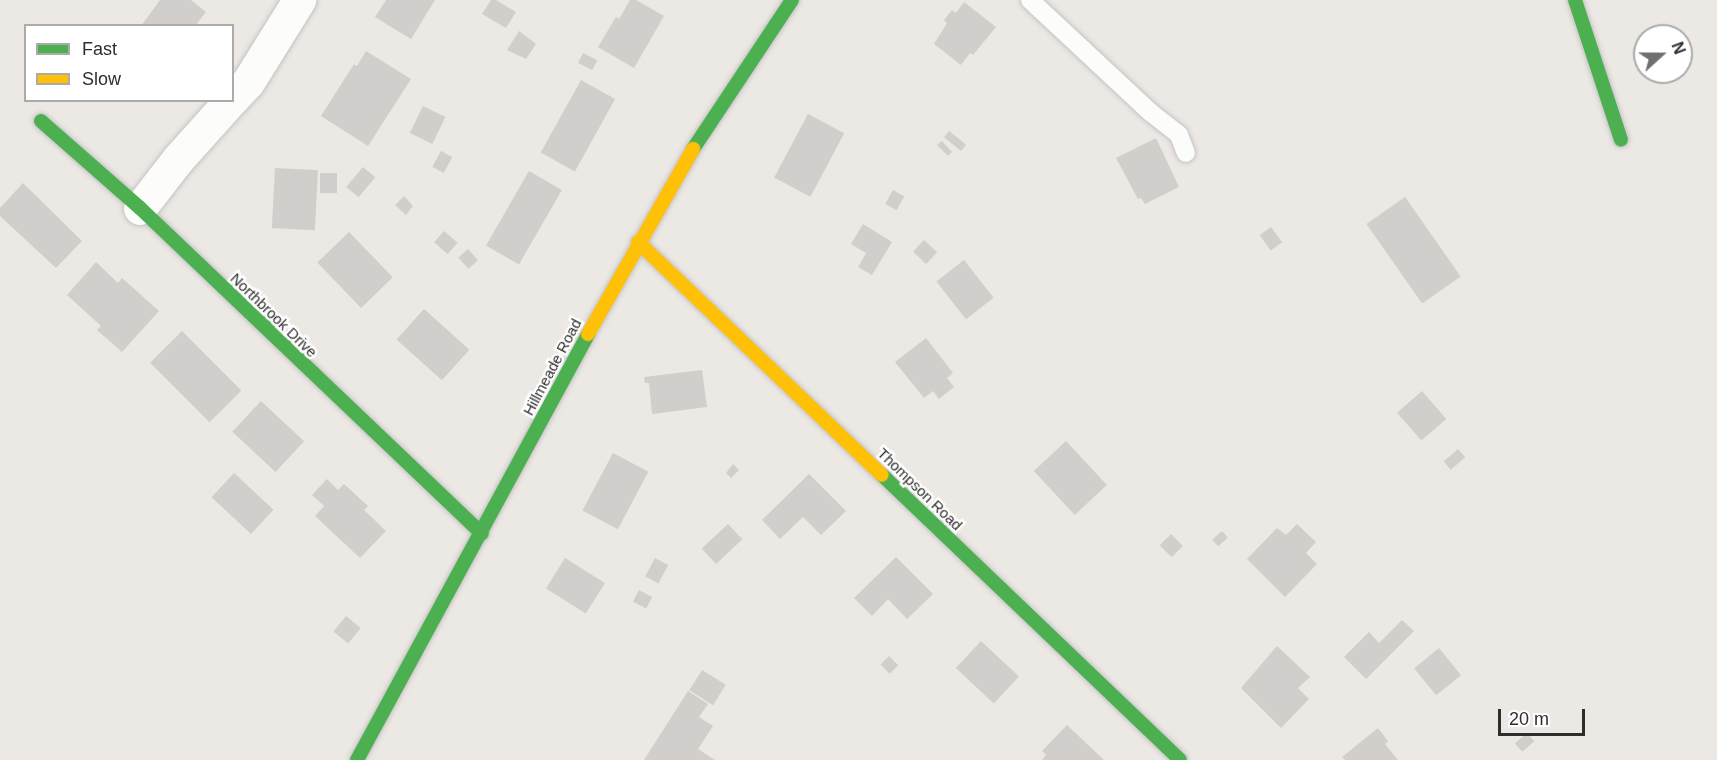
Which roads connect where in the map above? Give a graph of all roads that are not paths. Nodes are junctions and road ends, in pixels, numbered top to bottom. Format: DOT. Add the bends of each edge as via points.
graph roads {
  1 [pos="299,0"];
  2 [pos="792,0"];
  3 [pos="1030,0"];
  4 [pos="1575,0"];
  5 [pos="234,98"];
  6 [pos="230,102"];
  7 [pos="41,121"];
  8 [pos="1621,140"];
  9 [pos="1186,153"];
  10 [pos="140,208"];
  11 [pos="638,242"];
  12 [pos="482,534"];
  13 [pos="357,760"];
  14 [pos="1180,760"];
  1 -- 5 [label="street"];
  2 -- 11 [label="street, Hillmeade Road" via="706,127"];
  3 -- 9 [label="lane" via="1179,135"];
  4 -- 8 [label="street"];
  6 -- 10 [label="street"];
  7 -- 10 [label="street, Northbrook Drive"];
  10 -- 12 [label="street, Northbrook Drive"];
  11 -- 12 [label="street, Hillmeade Road"];
  11 -- 14 [label="street, Thompson Road"];
  12 -- 13 [label="street, Hillmeade Road"];
}
